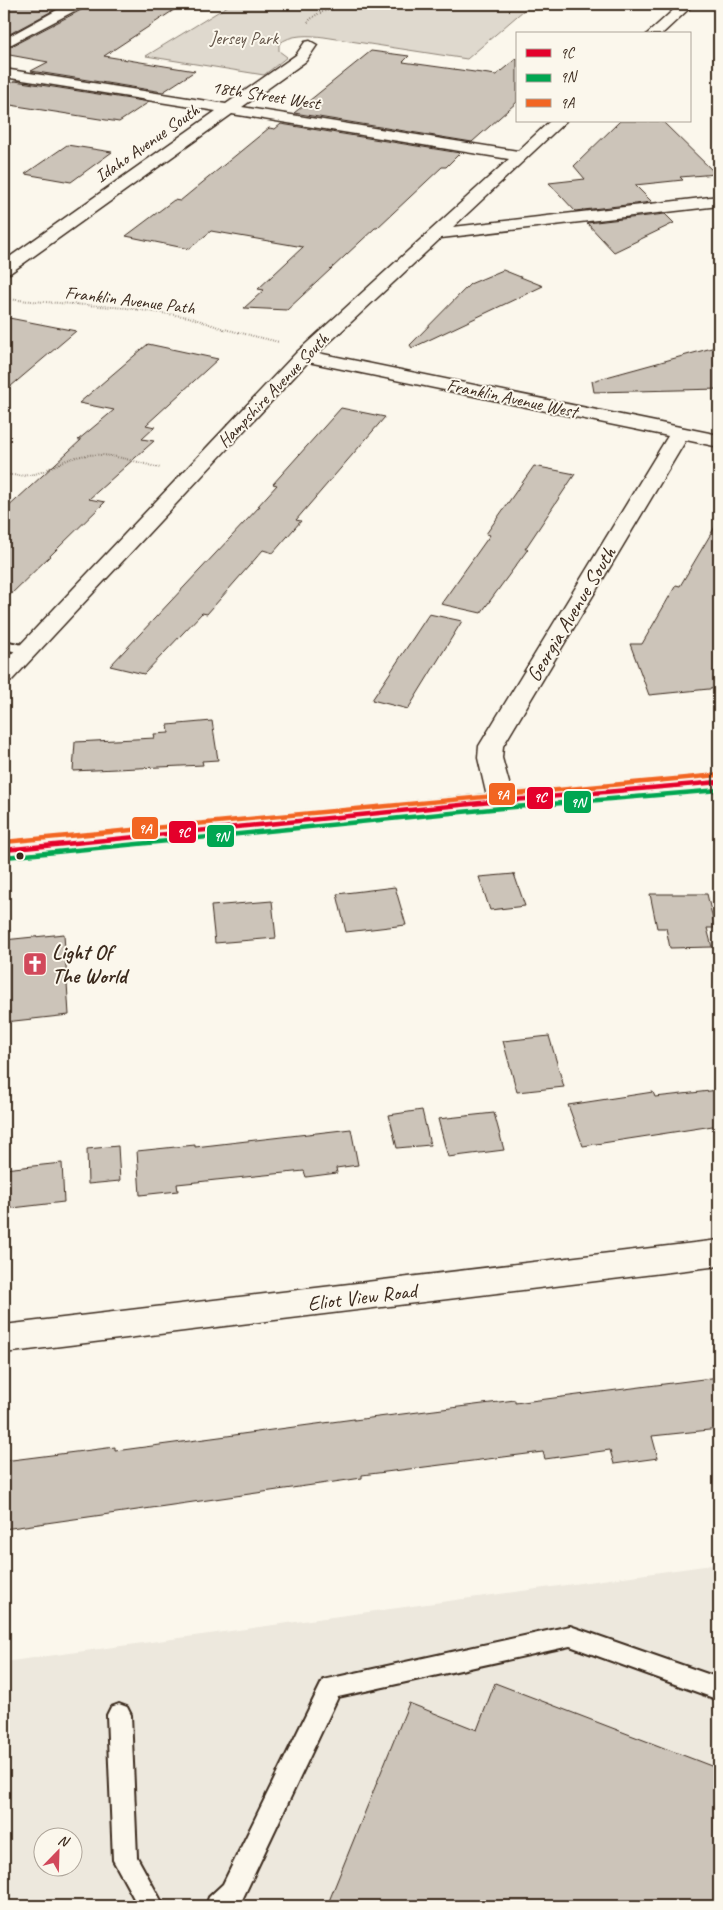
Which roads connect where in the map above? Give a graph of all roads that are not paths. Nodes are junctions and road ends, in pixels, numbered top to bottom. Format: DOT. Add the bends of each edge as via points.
graph roads {
  1 [pos="77,4"];
  2 [pos="688,4"];
  3 [pos="656,32"];
  4 [pos="4,44"];
  5 [pos="310,46"];
  6 [pos="4,73"];
  7 [pos="230,109"];
  8 [pos="558,122"];
  9 [pos="521,156"];
  10 [pos="719,201"];
  11 [pos="437,234"];
  12 [pos="4,269"];
  13 [pos="304,356"];
  14 [pos="680,433"];
  15 [pos="714,436"];
  16 [pos="4,645"];
  17 [pos="27,650"];
  18 [pos="4,675"];
  19 [pos="719,782"];
  20 [pos="501,801"];
  21 [pos="4,850"];
  22 [pos="719,1253"];
  23 [pos="4,1339"];
  24 [pos="719,1689"];
  25 [pos="119,1715"];
  26 [pos="152,1906"];
  27 [pos="218,1906"];
  1 -- 4 [label="street"];
  2 -- 3 [label="street"];
  5 -- 7 [label="street, Idaho Avenue South" via="301,58"];
  6 -- 7 [label="street, 18th Street West"];
  7 -- 9 [label="street, 18th Street West"];
  7 -- 12 [label="street, Idaho Avenue South"];
  8 -- 9 [label="street, Hampshire Avenue South"];
  9 -- 11 [label="street, Hampshire Avenue South"];
  10 -- 11 [label="street"];
  11 -- 13 [label="street, Hampshire Avenue South"];
  13 -- 14 [label="street, Franklin Avenue West"];
  13 -- 17 [label="street, Hampshire Avenue South"];
  14 -- 15 [label="street, Franklin Avenue West"];
  14 -- 20 [label="street, Georgia Avenue South" via="491,746 490,758"];
  16 -- 17 [label="lane"];
  17 -- 18 [label="street, Hampshire Avenue South"];
  19 -- 20 [label="street"];
  20 -- 21 [label="street"];
  22 -- 23 [label="street, Eliot View Road"];
  24 -- 27 [label="lane" via="570,1636 331,1688 232,1893"];
  25 -- 26 [label="lane" via="125,1860"];
}
